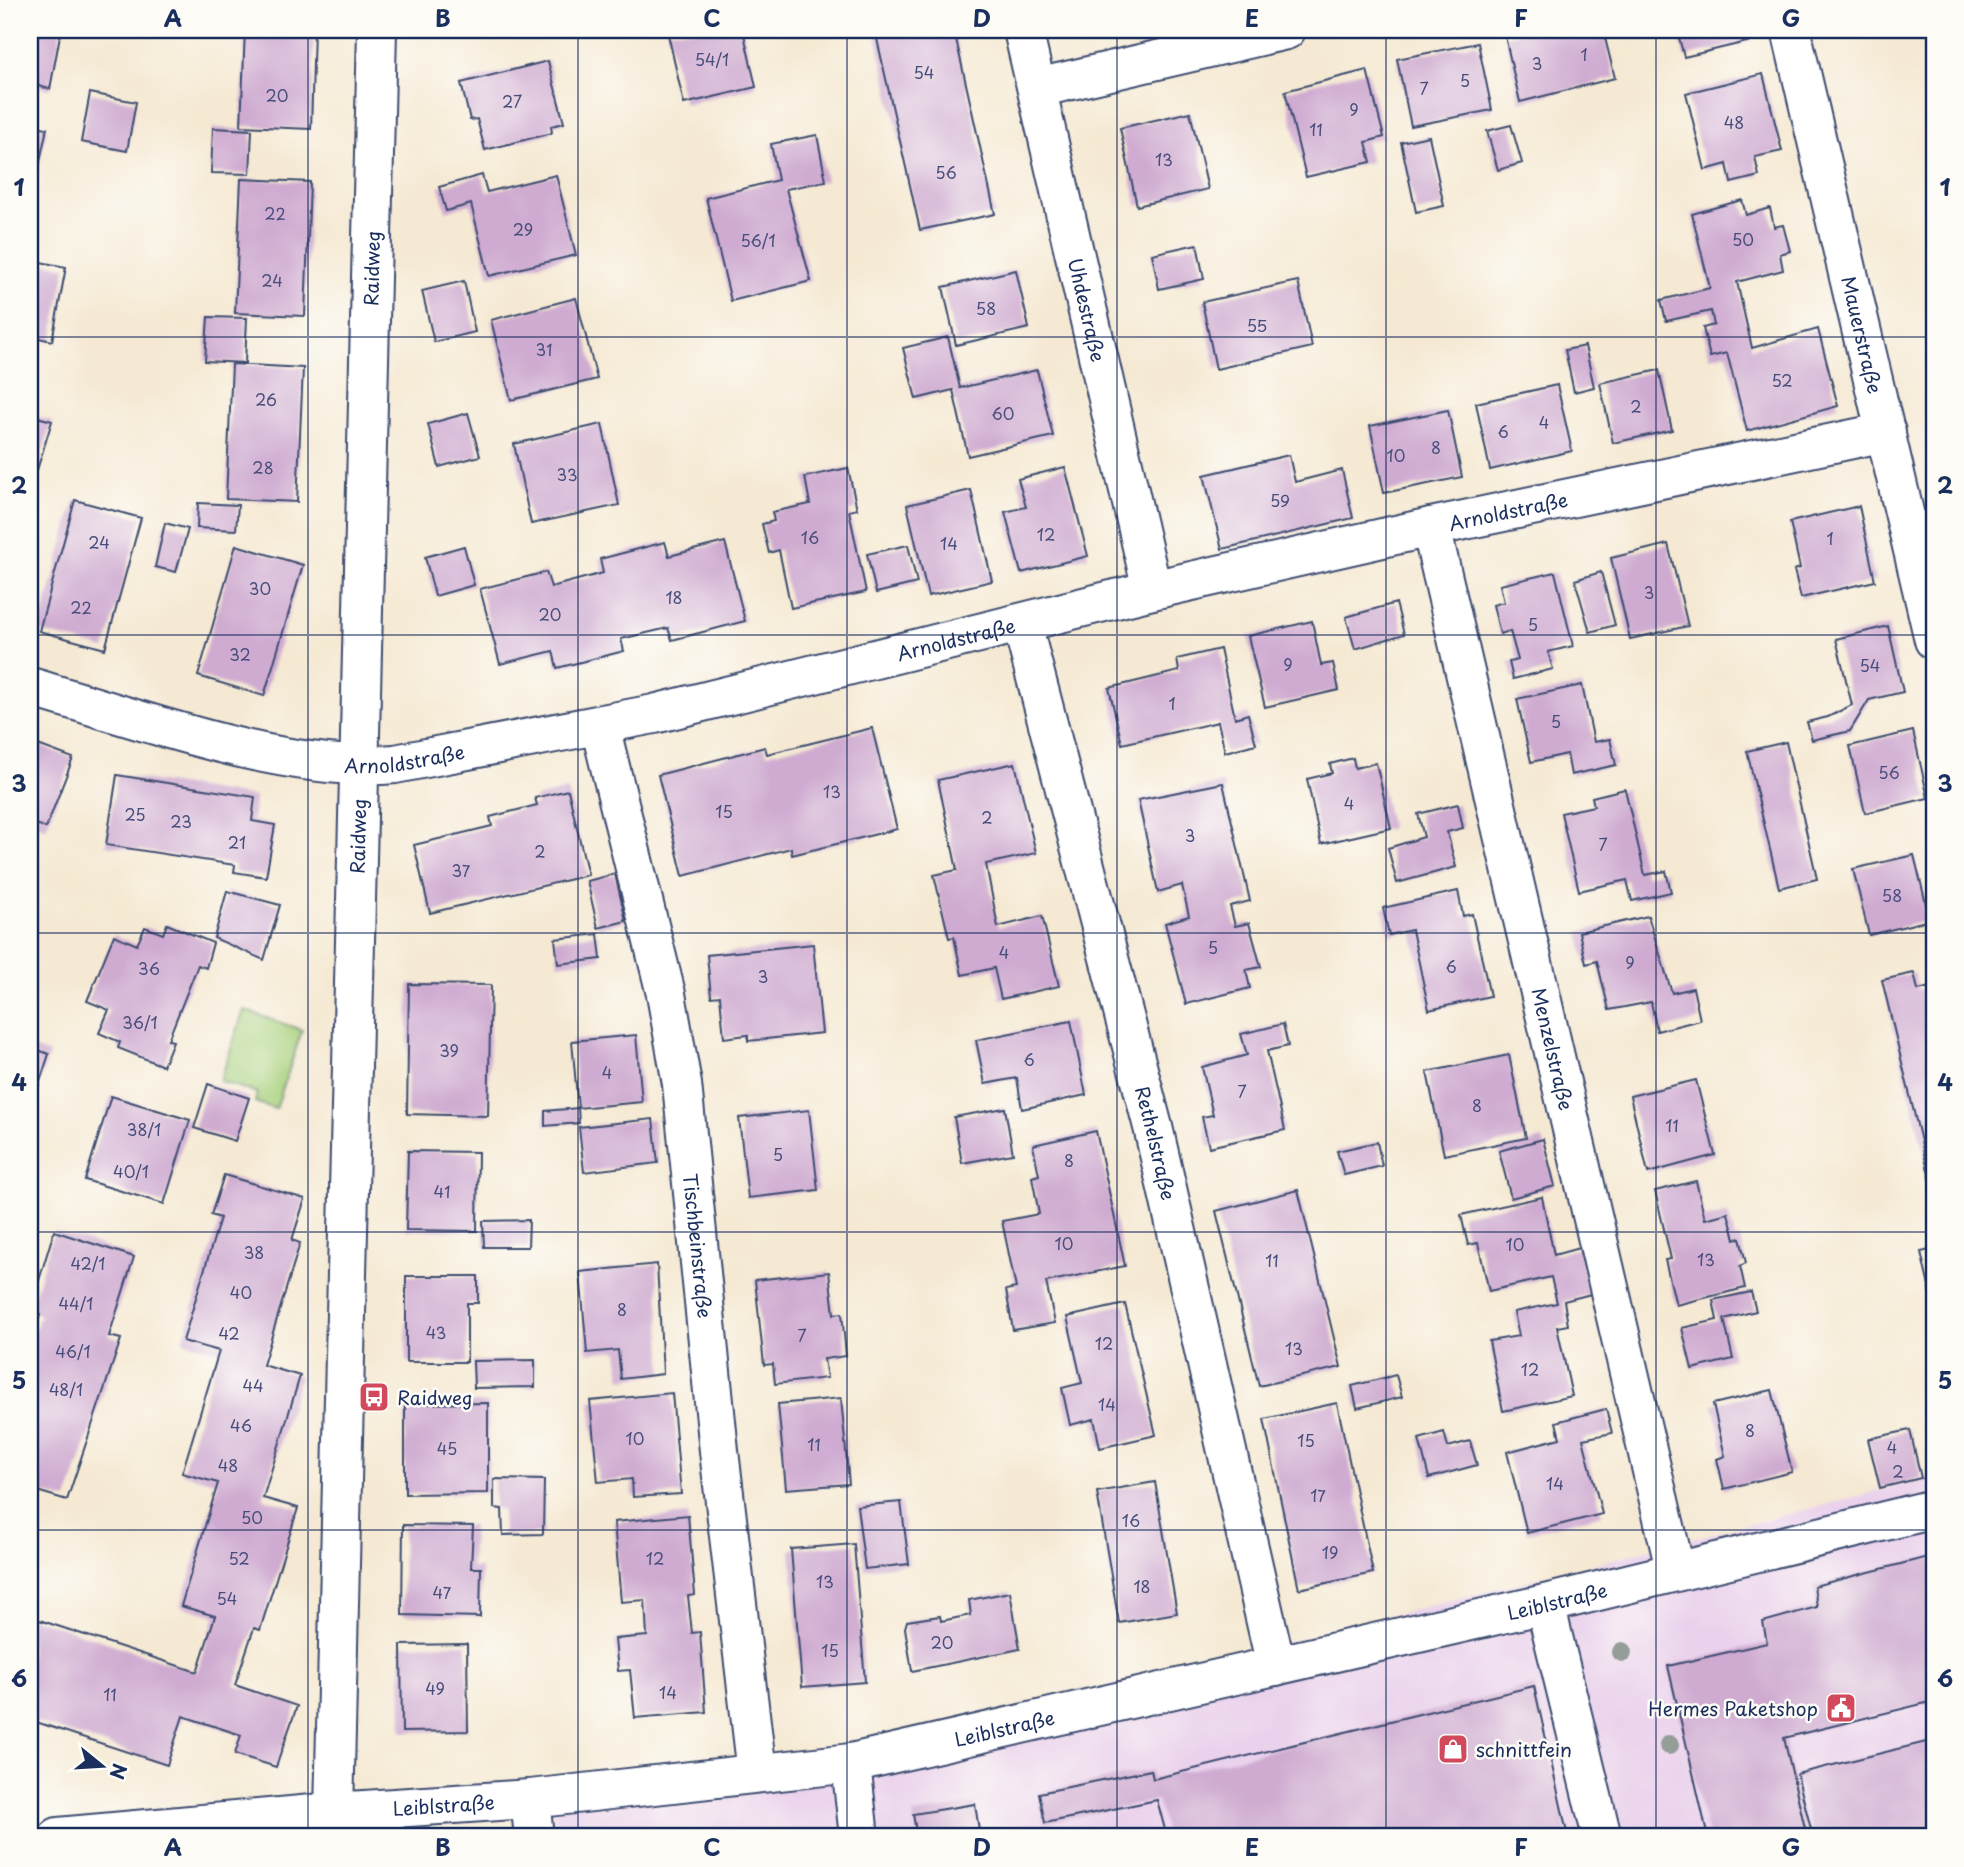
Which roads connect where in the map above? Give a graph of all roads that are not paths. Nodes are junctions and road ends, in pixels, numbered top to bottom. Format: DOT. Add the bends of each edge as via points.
graph roads {
  1 [pos="377,30"];
  2 [pos="1023,30"];
  3 [pos="1286,30"];
  4 [pos="1791,30"];
  5 [pos="1037,88"];
  6 [pos="1886,432"];
  7 [pos="1431,527"];
  8 [pos="1152,590"];
  9 [pos="1022,624"];
  10 [pos="1934,640"];
  11 [pos="30,687"];
  12 [pos="600,726"];
  13 [pos="359,767"];
  14 [pos="1934,1508"];
  15 [pos="1675,1569"];
  16 [pos="1545,1604"];
  17 [pos="1276,1666"];
  18 [pos="851,1763"];
  19 [pos="757,1773"];
  20 [pos="530,1799"];
  21 [pos="334,1811"];
  22 [pos="58,1837"];
  23 [pos="534,1837"];
  24 [pos="859,1837"];
  25 [pos="1602,1837"];
  1 -- 13 [label="street, Raidweg"];
  2 -- 5 [label="street, Uhdestraße"];
  3 -- 5 [label="street"];
  4 -- 6 [label="street, Mauerstraße"];
  5 -- 8 [label="street, Uhdestraße"];
  6 -- 7 [label="street, Arnoldstraße"];
  6 -- 10 [label="street, Mauerstraße"];
  7 -- 8 [label="street, Arnoldstraße"];
  7 -- 15 [label="street, Menzelstraße"];
  8 -- 9 [label="street, Arnoldstraße"];
  9 -- 12 [label="street, Arnoldstraße"];
  9 -- 17 [label="street, Rethelstraße" via="1153,1127"];
  11 -- 13 [label="street, Arnoldstraße" via="198,736"];
  12 -- 13 [label="street, Arnoldstraße"];
  12 -- 19 [label="street, Tischbeinstraße" via="666,994 682,1084"];
  13 -- 21 [label="street, Raidweg"];
  14 -- 15 [label="street, Leiblstraße"];
  15 -- 16 [label="street, Leiblstraße"];
  16 -- 17 [label="street, Leiblstraße"];
  16 -- 25 [label="street"];
  17 -- 18 [label="street, Leiblstraße"];
  18 -- 19 [label="street, Leiblstraße"];
  18 -- 24 [label="street"];
  19 -- 20 [label="street, Leiblstraße"];
  20 -- 21 [label="street, Leiblstraße"];
  20 -- 23 [label="street"];
  21 -- 22 [label="street, Leiblstraße"];
}
